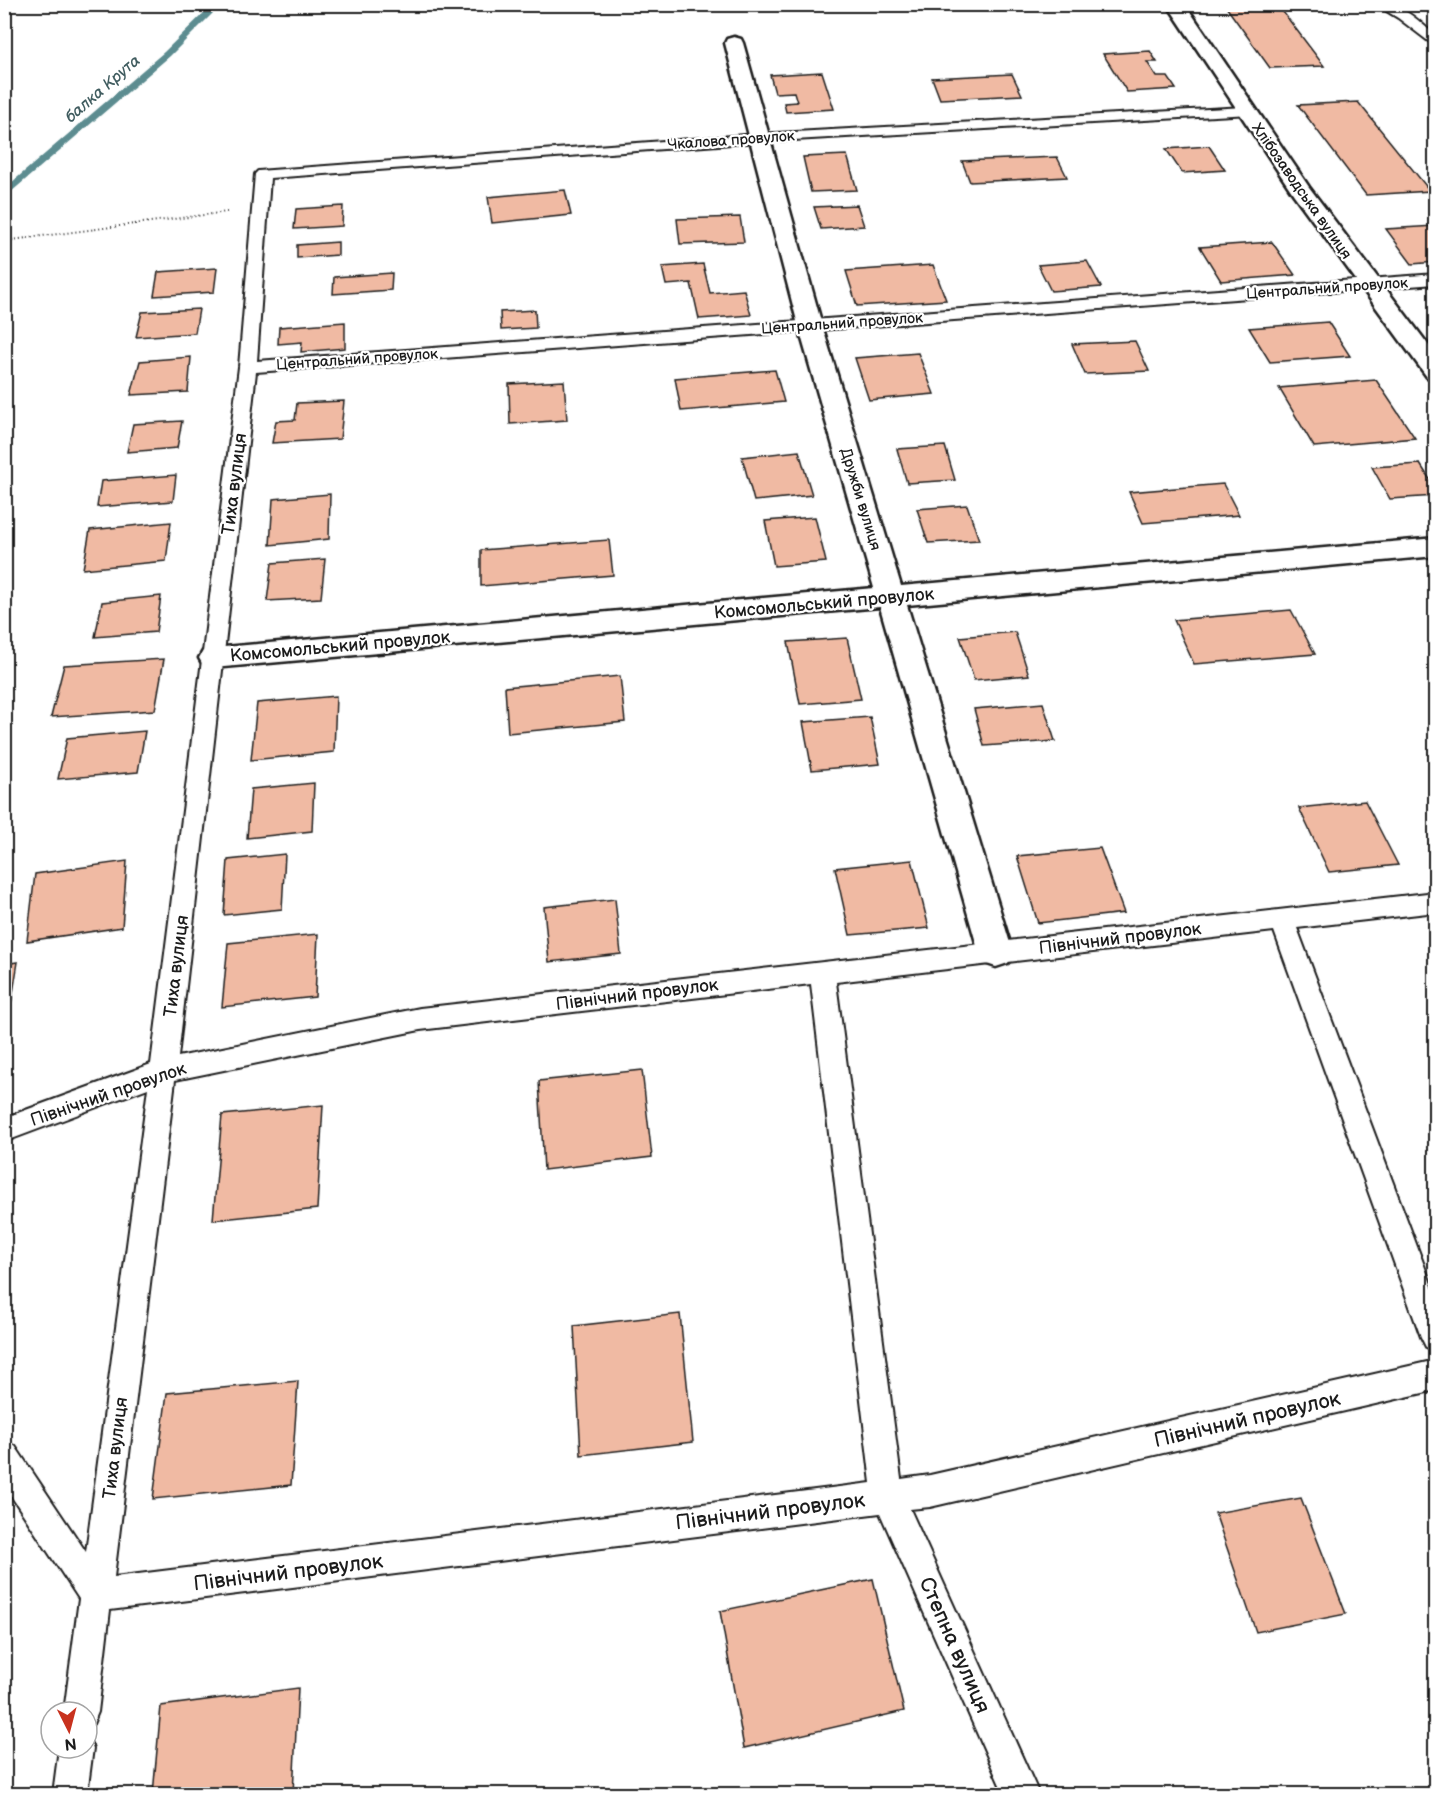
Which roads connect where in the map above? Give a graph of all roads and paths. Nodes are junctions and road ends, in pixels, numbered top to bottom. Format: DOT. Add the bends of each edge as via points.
graph roads {
  1 [pos="1176,4"];
  2 [pos="1381,4"];
  3 [pos="734,43"];
  4 [pos="1436,43"];
  5 [pos="1245,111"];
  6 [pos="759,138"];
  7 [pos="259,219"];
  8 [pos="4,241"];
  9 [pos="1436,279"];
  10 [pos="1367,285"];
  11 [pos="810,325"];
  12 [pos="248,367"];
  13 [pos="1436,372"];
  14 [pos="1436,548"];
  15 [pos="891,597"];
  16 [pos="213,657"];
  17 [pos="1436,902"];
  18 [pos="1282,920"];
  19 [pos="996,952"];
  20 [pos="822,973"];
  21 [pos="163,1071"];
  22 [pos="4,1130"];
  23 [pos="1436,1337"];
  24 [pos="1436,1375"];
  25 [pos="4,1457"];
  26 [pos="888,1496"];
  27 [pos="96,1596"];
  28 [pos="83,1700"];
  29 [pos="74,1760"];
  30 [pos="70,1794"];
  31 [pos="1022,1794"];
  1 -- 5 [label="street, Хлібозаводська вулиця"];
  2 -- 4 [label="lane" via="1403,15"];
  3 -- 6 [label="street, Дружби вулиця"];
  5 -- 6 [label="lane, Чкалова провулок"];
  5 -- 10 [label="street, Хлібозаводська вулиця"];
  6 -- 7 [label="lane, Чкалова провулок" via="263,174"];
  6 -- 11 [label="street, Дружби вулиця"];
  7 -- 8 [label="path" via="222,211"];
  7 -- 12 [label="lane, Тиха вулиця"];
  9 -- 10 [label="lane, Центральний провулок"];
  10 -- 11 [label="lane, Центральний провулок"];
  10 -- 13 [label="street, Хлібозаводська вулиця"];
  11 -- 12 [label="lane, Центральний провулок"];
  11 -- 15 [label="street, Дружби вулиця"];
  12 -- 16 [label="lane, Тиха вулиця"];
  14 -- 15 [label="street, Комсомольський провулок"];
  15 -- 16 [label="street, Комсомольський провулок"];
  15 -- 19 [label="street, Дружби вулиця"];
  16 -- 21 [label="lane, Тиха вулиця"];
  17 -- 18 [label="lane, Північний провулок"];
  18 -- 19 [label="lane, Північний провулок"];
  18 -- 23 [label="lane"];
  19 -- 20 [label="lane, Північний провулок"];
  20 -- 21 [label="lane, Північний провулок" via="420,1019"];
  20 -- 26 [label="lane, Степна вулиця"];
  21 -- 22 [label="lane, Північний провулок"];
  21 -- 27 [label="lane, Тиха вулиця"];
  24 -- 26 [label="lane, Північний провулок" via="930,1491"];
  25 -- 27 [label="lane"];
  26 -- 27 [label="lane, Північний провулок"];
  26 -- 31 [label="lane, Степна вулиця"];
  27 -- 28 [label="lane, Тиха вулиця"];
  29 -- 30 [label="lane"];
}
